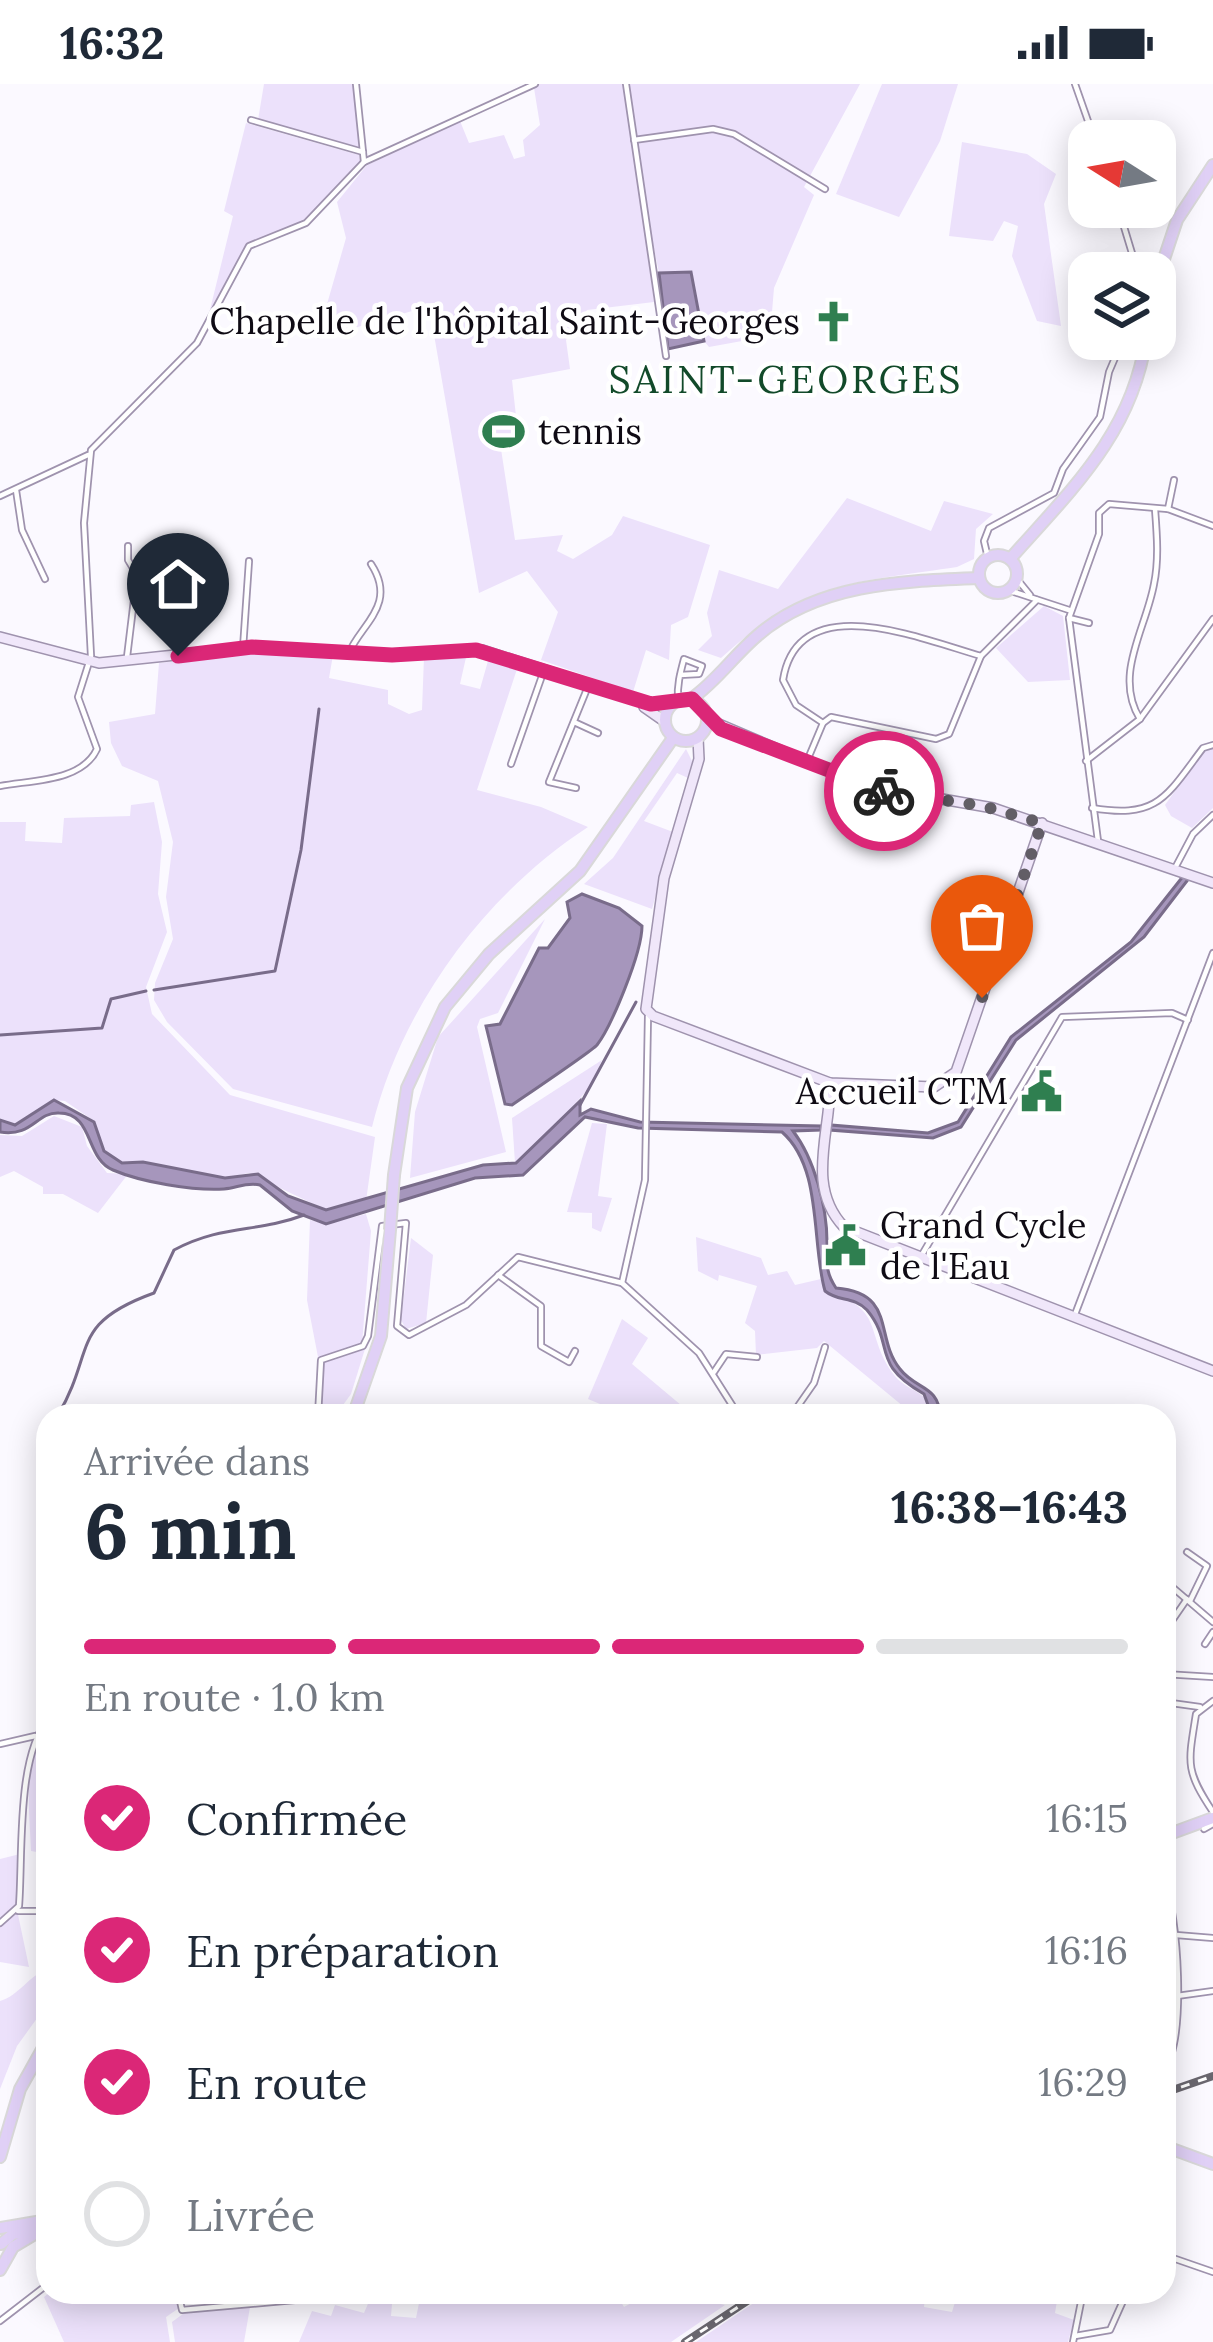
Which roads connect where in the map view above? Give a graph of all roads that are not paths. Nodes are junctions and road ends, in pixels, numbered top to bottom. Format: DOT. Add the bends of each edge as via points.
graph roads {
  1 [pos="356,84"];
  2 [pos="535,84"];
  3 [pos="626,84"];
  4 [pos="1075,84"];
  5 [pos="251,120"];
  6 [pos="1088,120"];
  7 [pos="634,140"];
  8 [pos="363,152"];
  9 [pos="364,162"];
  10 [pos="1213,165"];
  11 [pos="825,188"];
  12 [pos="1165,252"];
  13 [pos="666,356"];
  14 [pos="1116,360"];
  15 [pos="1141,360"];
  16 [pos="88,455"];
  17 [pos="1174,480"];
  18 [pos="16,490"];
  19 [pos="0,496"];
  20 [pos="1155,507"];
  21 [pos="1168,509"];
  22 [pos="1212,528"];
  23 [pos="128,547"];
  24 [pos="988,558"];
  25 [pos="1010,559"];
  26 [pos="249,561"];
  27 [pos="371,565"];
  28 [pos="979,578"];
  29 [pos="45,579"];
  30 [pos="1012,585"];
  31 [pos="1035,600"];
  32 [pos="1069,614"];
  33 [pos="1213,620"];
  34 [pos="1089,623"];
  35 [pos="0,638"];
  36 [pos="243,648"];
  37 [pos="349,653"];
  38 [pos="981,656"];
  39 [pos="89,662"];
  40 [pos="125,662"];
  41 [pos="545,668"];
  42 [pos="680,675"];
  43 [pos="719,676"];
  44 [pos="589,684"];
  45 [pos="680,701"];
  46 [pos="706,714"];
  47 [pos="1140,719"];
  48 [pos="664,721"];
  49 [pos="574,722"];
  50 [pos="823,723"];
  51 [pos="598,733"];
  52 [pos="690,738"];
  53 [pos="1213,745"];
  54 [pos="794,758"];
  55 [pos="1086,761"];
  56 [pos="806,763"];
  57 [pos="511,764"];
  58 [pos="0,786"];
  59 [pos="576,788"];
  60 [pos="1092,808"];
  61 [pos="1213,815"];
  62 [pos="1042,823"];
  63 [pos="1097,842"];
  64 [pos="1174,870"];
  65 [pos="1209,882"];
  66 [pos="1213,952"];
  67 [pos="649,1014"];
  68 [pos="1188,1020"];
  69 [pos="830,1083"];
  70 [pos="645,1141"];
  71 [pos="654,1141"];
  72 [pos="920,1258"];
  73 [pos="498,1275"];
  74 [pos="622,1283"];
  75 [pos="1074,1318"];
  76 [pos="825,1347"];
  77 [pos="574,1351"];
  78 [pos="757,1358"];
  79 [pos="713,1370"];
  80 [pos="1213,1371"];
  81 [pos="702,1376"];
  82 [pos="319,1404"];
  83 [pos="357,1404"];
  84 [pos="732,1404"];
  85 [pos="799,1404"];
  86 [pos="1187,1552"];
  87 [pos="1176,1590"];
  88 [pos="1189,1600"];
  89 [pos="1176,1617"];
  90 [pos="1213,1622"];
  91 [pos="1213,1632"];
  92 [pos="1205,1644"];
  93 [pos="1176,1675"];
  94 [pos="1213,1677"];
  95 [pos="1213,1701"];
  96 [pos="1176,1704"];
  97 [pos="1200,1707"];
  98 [pos="36,1736"];
  99 [pos="0,1744"];
  100 [pos="1209,1814"];
  101 [pos="1176,1835"];
  102 [pos="18,1911"];
  103 [pos="36,1911"];
  104 [pos="0,1923"];
  105 [pos="1176,1934"];
  106 [pos="1213,1938"];
  107 [pos="1176,1971"];
  108 [pos="1213,1991"];
  109 [pos="1178,1996"];
  110 [pos="1176,2012"];
  111 [pos="36,2061"];
  112 [pos="1176,2150"];
  113 [pos="0,2157"];
  114 [pos="1213,2164"];
  115 [pos="36,2228"];
  116 [pos="36,2232"];
  117 [pos="0,2239"];
  118 [pos="1176,2259"];
  119 [pos="0,2270"];
  120 [pos="1213,2272"];
  121 [pos="36,2293"];
  122 [pos="181,2304"];
  123 [pos="250,2304"];
  124 [pos="1081,2304"];
  125 [pos="1122,2304"];
  126 [pos="0,2321"];
  127 [pos="1074,2339"];
  1 -- 8 [label="street"];
  2 -- 9 [label="street"];
  3 -- 7 [label="street"];
  4 -- 6 [label="street"];
  5 -- 8 [label="street"];
  7 -- 11 [label="street" via="712,129 734,134"];
  7 -- 13 [label="street"];
  8 -- 9 [label="street"];
  9 -- 16 [label="street" via="306,223 249,246 197,343"];
  10 -- 12 [label="main road"];
  14 -- 24 [label="street" via="1089,438 1051,496 989,528"];
  15 -- 25 [label="main road" via="1114,435"];
  16 -- 18 [label="street"];
  16 -- 39 [label="street"];
  17 -- 21 [label="street"];
  18 -- 19 [label="street"];
  18 -- 29 [label="street" via="22,530"];
  20 -- 21 [label="street"];
  20 -- 32 [label="street" via="1108,504 1099,513 1100,534"];
  20 -- 47 [label="street" via="1155,582 1130,667 1129,702"];
  21 -- 22 [label="street"];
  23 -- 40 [label="street" via="137,575"];
  24 -- 25 [label="main road"];
  24 -- 28 [label="main road"];
  25 -- 30 [label="main road"];
  26 -- 36 [label="street"];
  27 -- 37 [label="street" via="377,608"];
  28 -- 30 [label="main road" via="991,592"];
  28 -- 43 [label="main road" via="822,599 762,631"];
  30 -- 31 [label="street"];
  30 -- 31 [label="street"];
  31 -- 32 [label="street"];
  31 -- 38 [label="street"];
  32 -- 34 [label="street"];
  32 -- 55 [label="street"];
  33 -- 47 [label="street"];
  35 -- 39 [label="street"];
  36 -- 37 [label="street"];
  36 -- 40 [label="street"];
  37 -- 41 [label="street" via="476,650"];
  38 -- 50 [label="street" via="943,737"];
  38 -- 50 [label="street" via="867,626 809,636 793,649 783,680 796,706"];
  39 -- 40 [label="street"];
  39 -- 58 [label="street" via="78,697 97,741 94,758 72,773"];
  41 -- 44 [label="street"];
  41 -- 57 [label="street"];
  42 -- 45 [label="street"];
  43 -- 45 [label="main road"];
  43 -- 46 [label="main road"];
  44 -- 45 [label="street" via="651,704"];
  44 -- 48 [label="street"];
  44 -- 49 [label="street"];
  45 -- 46 [label="main road"];
  45 -- 48 [label="main road"];
  46 -- 52 [label="main road"];
  46 -- 54 [label="street"];
  47 -- 55 [label="street"];
  48 -- 52 [label="main road"];
  49 -- 51 [label="street"];
  49 -- 59 [label="street" via="549,782"];
  50 -- 56 [label="street"];
  52 -- 54 [label="street"];
  52 -- 67 [label="street" via="697,766 658,912"];
  52 -- 83 [label="main road, bridge" via="580,871 489,954 445,1007 407,1088 381,1336"];
  53 -- 60 [label="street" via="1144,811"];
  54 -- 56 [label="street"];
  55 -- 60 [label="street"];
  56 -- 62 [label="street" via="880,790"];
  60 -- 63 [label="street"];
  61 -- 64 [label="street"];
  62 -- 63 [label="street"];
  62 -- 69 [label="street" via="956,1072 934,1087"];
  63 -- 64 [label="street"];
  64 -- 65 [label="street"];
  66 -- 68 [label="street"];
  67 -- 69 [label="street"];
  67 -- 70 [label="street"];
  68 -- 72 [label="street" via="1172,1013 1062,1018"];
  68 -- 75 [label="street"];
  69 -- 72 [label="street" via="821,1172 834,1216 854,1234"];
  70 -- 71 [label="street"];
  70 -- 74 [label="street" via="645,1180"];
  72 -- 75 [label="street"];
  73 -- 74 [label="street" via="518,1257"];
  73 -- 77 [label="street" via="541,1306 541,1346 569,1362"];
  73 -- 82 [label="street" via="438,1324 402,1333 406,1223 382,1226 368,1336 363,1346 321,1360"];
  74 -- 79 [label="street"];
  75 -- 80 [label="street"];
  76 -- 85 [label="street"];
  78 -- 79 [label="street" via="726,1354"];
  79 -- 81 [label="street"];
  79 -- 84 [label="street"];
  86 -- 88 [label="street" via="1207,1565"];
  87 -- 88 [label="street"];
  88 -- 89 [label="street"];
  88 -- 90 [label="street"];
  91 -- 92 [label="street"];
  93 -- 94 [label="street"];
  95 -- 97 [label="street"];
  96 -- 97 [label="street"];
  97 -- 100 [label="street" via="1188,1765"];
  98 -- 99 [label="street"];
  98 -- 102 [label="street"];
  100 -- 101 [label="main road"];
  102 -- 103 [label="street"];
  102 -- 104 [label="street"];
  105 -- 106 [label="street"];
  107 -- 109 [label="street"];
  108 -- 109 [label="street"];
  109 -- 110 [label="street"];
  111 -- 113 [label="main road"];
  112 -- 114 [label="main road"];
  115 -- 117 [label="main road"];
  116 -- 119 [label="main road" via="13,2247"];
  118 -- 120 [label="street"];
  121 -- 126 [label="street"];
  122 -- 123 [label="street"];
  124 -- 127 [label="street"];
  125 -- 127 [label="street" via="1110,2330"];
}
